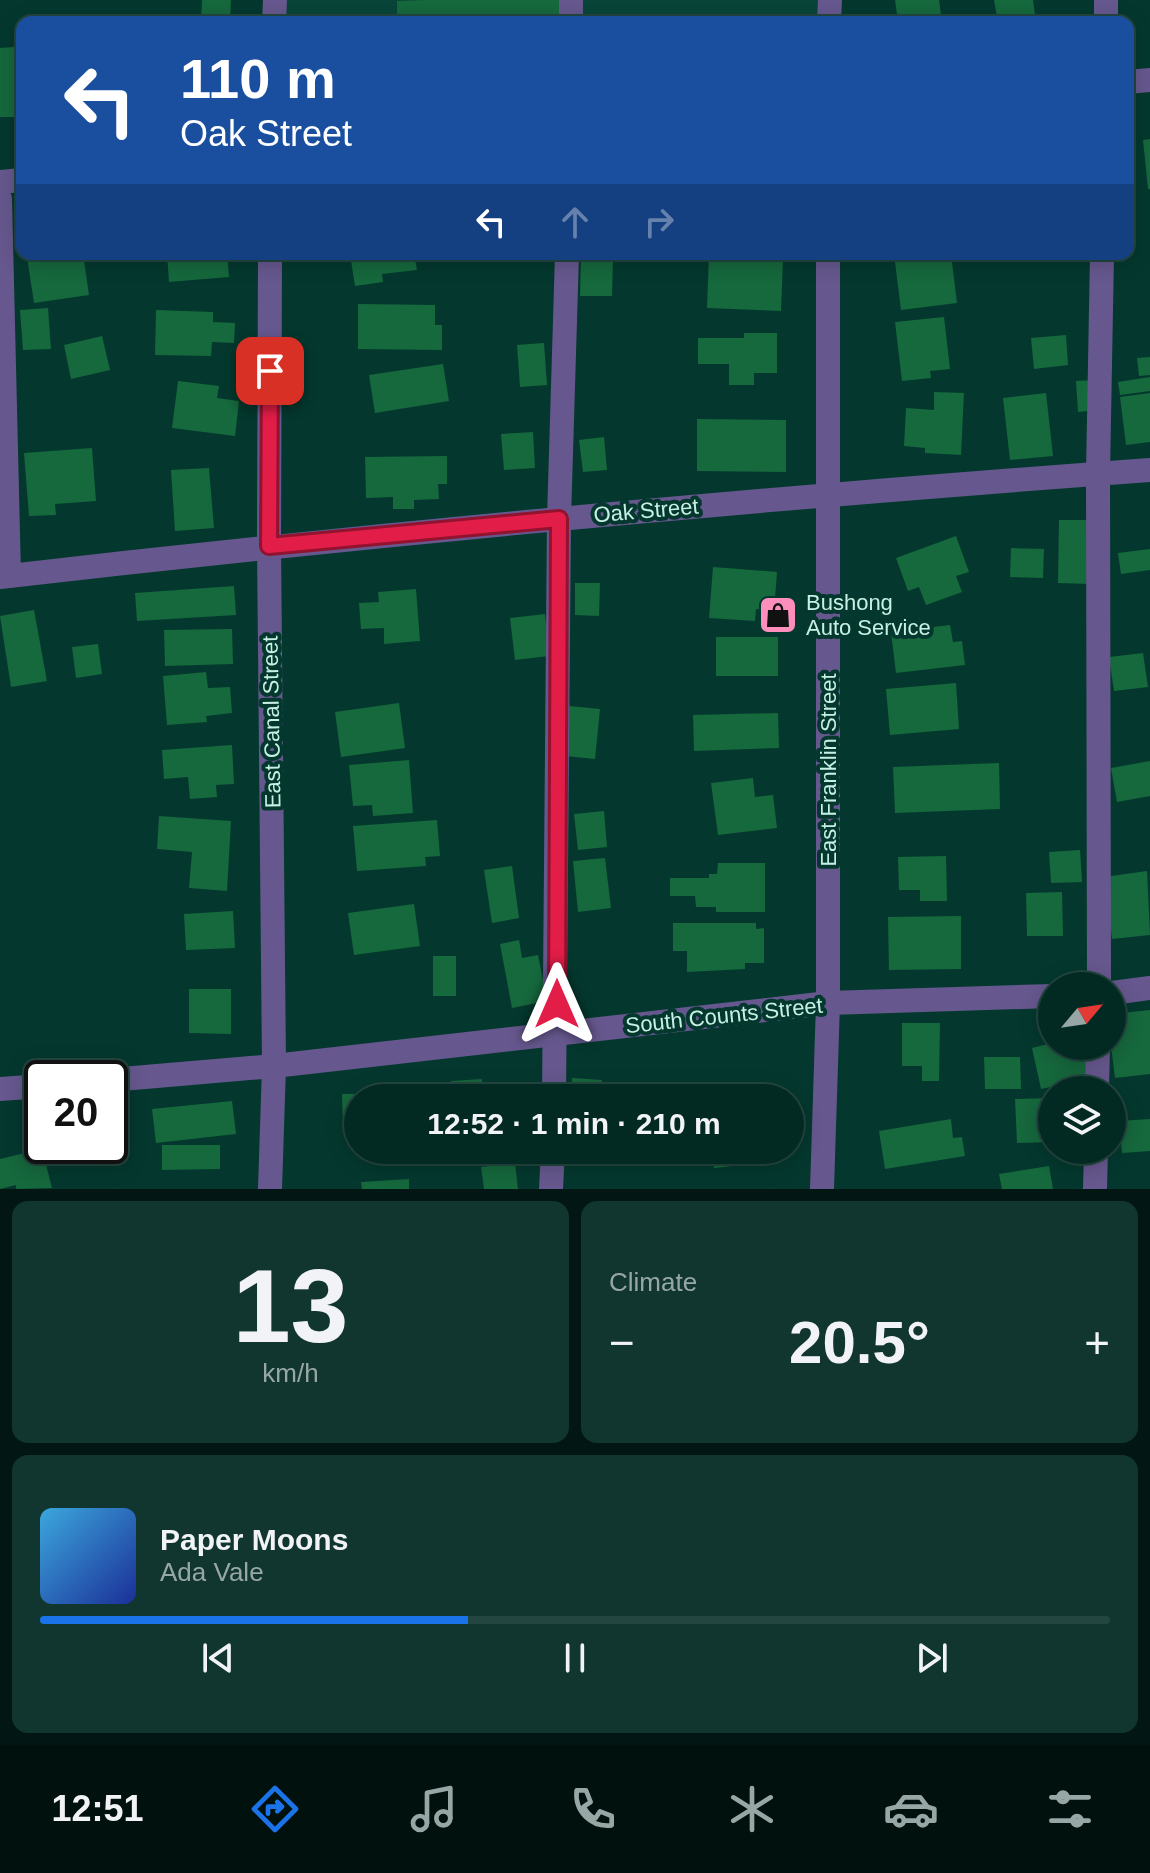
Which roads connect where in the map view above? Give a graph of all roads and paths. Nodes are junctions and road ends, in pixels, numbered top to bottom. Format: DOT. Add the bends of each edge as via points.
graph roads {
  1 [pos="0,199"];
  2 [pos="270,260"];
  3 [pos="567,260"];
  4 [pos="828,260"];
  5 [pos="1102,260"];
  6 [pos="1150,470"];
  7 [pos="1098,474"];
  8 [pos="828,494"];
  9 [pos="559,519"];
  10 [pos="269,546"];
  11 [pos="4,576"];
  12 [pos="1099,972"];
  13 [pos="1150,988"];
  14 [pos="1126,991"];
  15 [pos="1038,996"];
  16 [pos="828,1003"];
  17 [pos="557,1034"];
  18 [pos="274,1066"];
  19 [pos="128,1078"];
  20 [pos="555,1084"];
  21 [pos="24,1087"];
  22 [pos="0,1089"];
  23 [pos="552,1164"];
  24 [pos="1096,1164"];
  25 [pos="270,1189"];
  26 [pos="551,1189"];
  27 [pos="822,1189"];
  28 [pos="1095,1189"];
  1 -- 11 [label="street"];
  2 -- 10 [label="street, East Canal Street"];
  3 -- 9 [label="street"];
  4 -- 8 [label="street, East Franklin Street"];
  5 -- 7 [label="street"];
  6 -- 7 [label="street, Oak Street"];
  7 -- 8 [label="street, Oak Street"];
  7 -- 12 [label="street"];
  8 -- 9 [label="street, Oak Street"];
  8 -- 16 [label="street, East Franklin Street"];
  9 -- 10 [label="street, Oak Street"];
  9 -- 17 [label="street"];
  10 -- 11 [label="street, Oak Street"];
  10 -- 18 [label="street, East Canal Street"];
  13 -- 14 [label="street"];
  15 -- 16 [label="street, South Counts Street"];
  16 -- 17 [label="street, South Counts Street"];
  16 -- 27 [label="street, East Franklin Street"];
  17 -- 18 [label="street, South Counts Street"];
  17 -- 20 [label="street"];
  18 -- 19 [label="street, South Counts Street"];
  18 -- 25 [label="street, East Canal Street"];
  21 -- 22 [label="street"];
  23 -- 26 [label="street"];
  24 -- 28 [label="street"];
}
